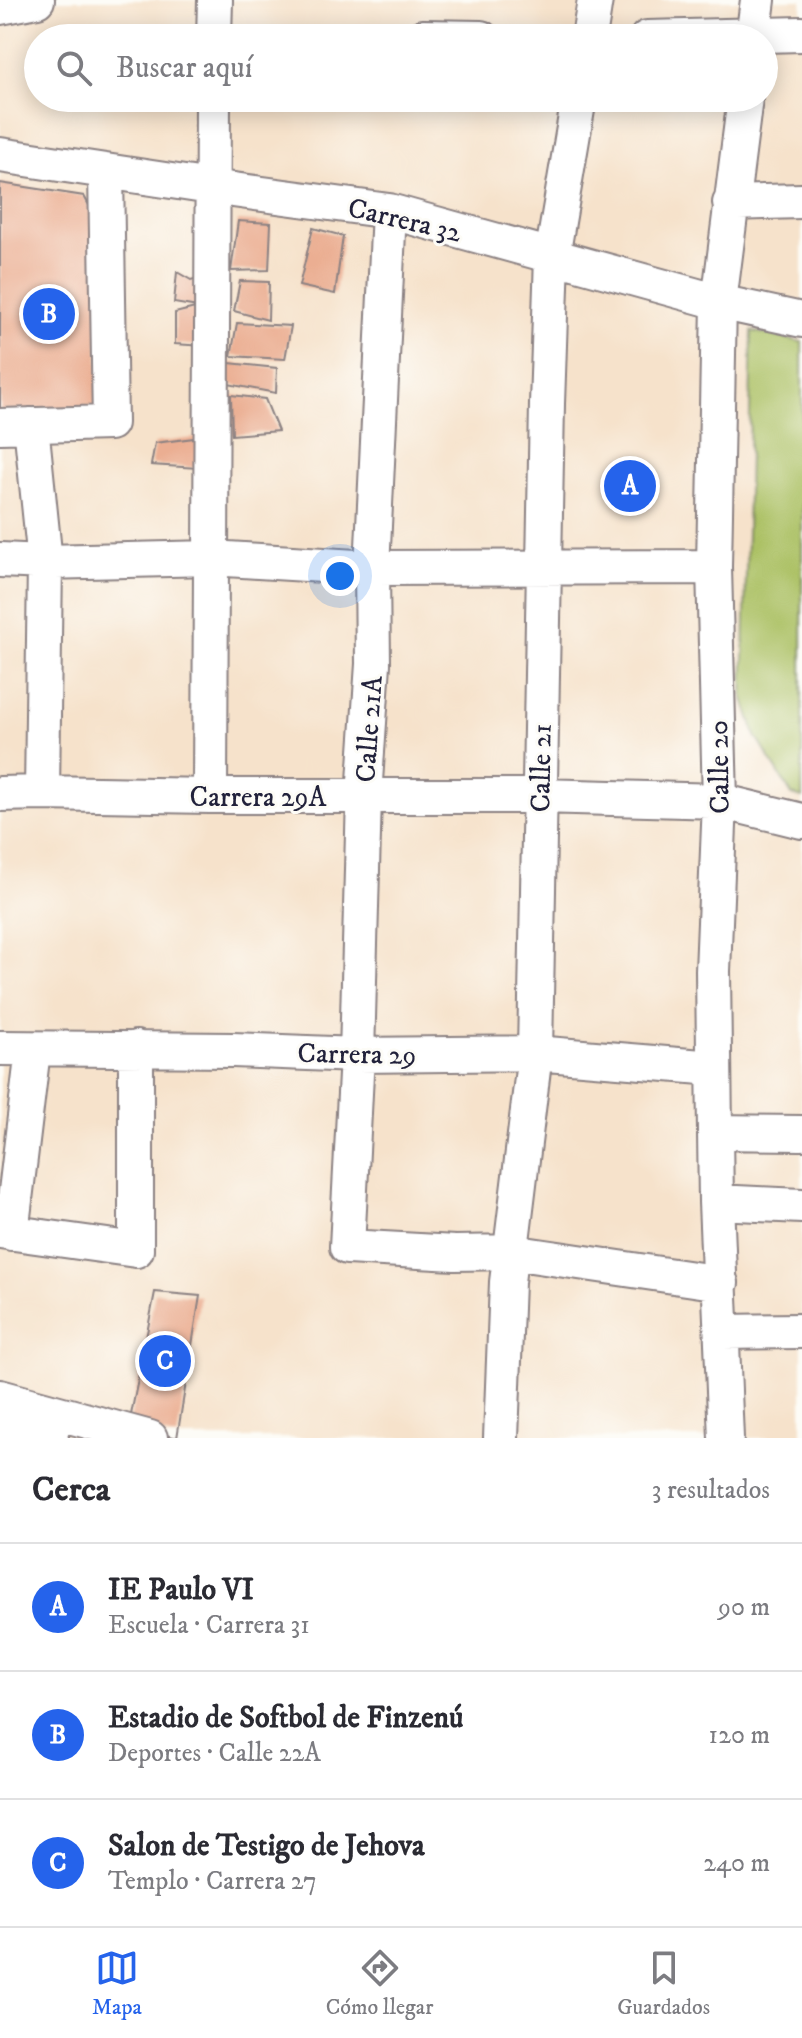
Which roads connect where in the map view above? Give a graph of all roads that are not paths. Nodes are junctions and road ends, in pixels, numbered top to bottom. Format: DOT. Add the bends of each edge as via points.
graph roads {
  1 [pos="37,0"];
  2 [pos="215,0"];
  3 [pos="595,0"];
  4 [pos="758,0"];
  5 [pos="0,7"];
  6 [pos="214,24"];
  7 [pos="591,24"];
  8 [pos="755,24"];
  9 [pos="802,34"];
  10 [pos="778,35"];
  11 [pos="213,112"];
  12 [pos="577,112"];
  13 [pos="743,112"];
  14 [pos="0,155"];
  15 [pos="106,172"];
  16 [pos="211,187"];
  17 [pos="802,201"];
  18 [pos="730,203"];
  19 [pos="389,211"];
  20 [pos="552,257"];
  21 [pos="719,302"];
  22 [pos="802,320"];
  23 [pos="16,426"];
  24 [pos="211,558"];
  25 [pos="0,560"];
  26 [pos="45,562"];
  27 [pos="714,567"];
  28 [pos="372,568"];
  29 [pos="545,568"];
  30 [pos="42,793"];
  31 [pos="0,794"];
  32 [pos="210,796"];
  33 [pos="364,796"];
  34 [pos="539,796"];
  35 [pos="720,801"];
  36 [pos="802,821"];
  37 [pos="136,1048"];
  38 [pos="17,1049"];
  39 [pos="535,1053"];
  40 [pos="357,1055"];
  41 [pos="714,1068"];
  42 [pos="715,1132"];
  43 [pos="802,1133"];
  44 [pos="716,1202"];
  45 [pos="802,1206"];
  46 [pos="6,1232"];
  47 [pos="511,1252"];
  48 [pos="721,1283"];
  49 [pos="802,1331"];
  50 [pos="723,1332"];
  51 [pos="0,1397"];
  52 [pos="0,1424"];
  53 [pos="51,1438"];
  54 [pos="150,1438"];
  55 [pos="501,1438"];
  56 [pos="726,1438"];
  1 -- 5 [label="street"];
  2 -- 6 [label="street"];
  3 -- 7 [label="street"];
  4 -- 8 [label="street"];
  9 -- 10 [label="street"];
  11 -- 16 [label="street"];
  12 -- 20 [label="street, Calle 21"];
  13 -- 18 [label="street, Calle 20"];
  14 -- 15 [label="street, Carrera 32"];
  15 -- 16 [label="street, Carrera 32"];
  15 -- 23 [label="street" via="110,423"];
  16 -- 19 [label="street, Carrera 32"];
  16 -- 24 [label="street"];
  17 -- 18 [label="street"];
  18 -- 21 [label="street, Calle 20"];
  19 -- 20 [label="street, Carrera 32"];
  19 -- 28 [label="street, Calle 21A"];
  20 -- 21 [label="street, Carrera 32"];
  20 -- 29 [label="street, Calle 21"];
  21 -- 22 [label="street, Carrera 32"];
  21 -- 27 [label="street, Calle 20"];
  23 -- 26 [label="street"];
  24 -- 26 [label="street"];
  24 -- 28 [label="street"];
  24 -- 32 [label="street"];
  25 -- 26 [label="street"];
  26 -- 30 [label="street"];
  27 -- 29 [label="street"];
  27 -- 35 [label="street, Calle 20"];
  28 -- 29 [label="street"];
  28 -- 33 [label="street, Calle 21A" via="373,664"];
  29 -- 34 [label="street, Calle 21"];
  30 -- 31 [label="street, Carrera 29A"];
  30 -- 32 [label="street, Carrera 29A"];
  32 -- 33 [label="street, Carrera 29A"];
  33 -- 34 [label="street, Carrera 29A"];
  33 -- 40 [label="street, Calle 21A"];
  34 -- 35 [label="street, Carrera 29A"];
  34 -- 39 [label="street, Calle 21"];
  35 -- 36 [label="street, Carrera 29A"];
  35 -- 41 [label="street, Calle 20"];
  37 -- 38 [label="street, Carrera 29"];
  37 -- 40 [label="street, Carrera 29"];
  37 -- 46 [label="street" via="136,1250"];
  38 -- 46 [label="street"];
  39 -- 40 [label="street, Carrera 29"];
  39 -- 41 [label="street, Carrera 29"];
  39 -- 47 [label="street, Calle 21"];
  40 -- 47 [label="street, Calle 21A" via="347,1247"];
  41 -- 42 [label="street, Calle 20"];
  42 -- 43 [label="street"];
  42 -- 44 [label="street, Calle 20"];
  44 -- 45 [label="street"];
  44 -- 48 [label="street, Calle 20"];
  47 -- 48 [label="street"];
  47 -- 55 [label="street, Calle 21"];
  48 -- 50 [label="street, Calle 20"];
  49 -- 50 [label="street"];
  50 -- 56 [label="street, Calle 20"];
  51 -- 54 [label="street"];
  52 -- 53 [label="street"];
}
